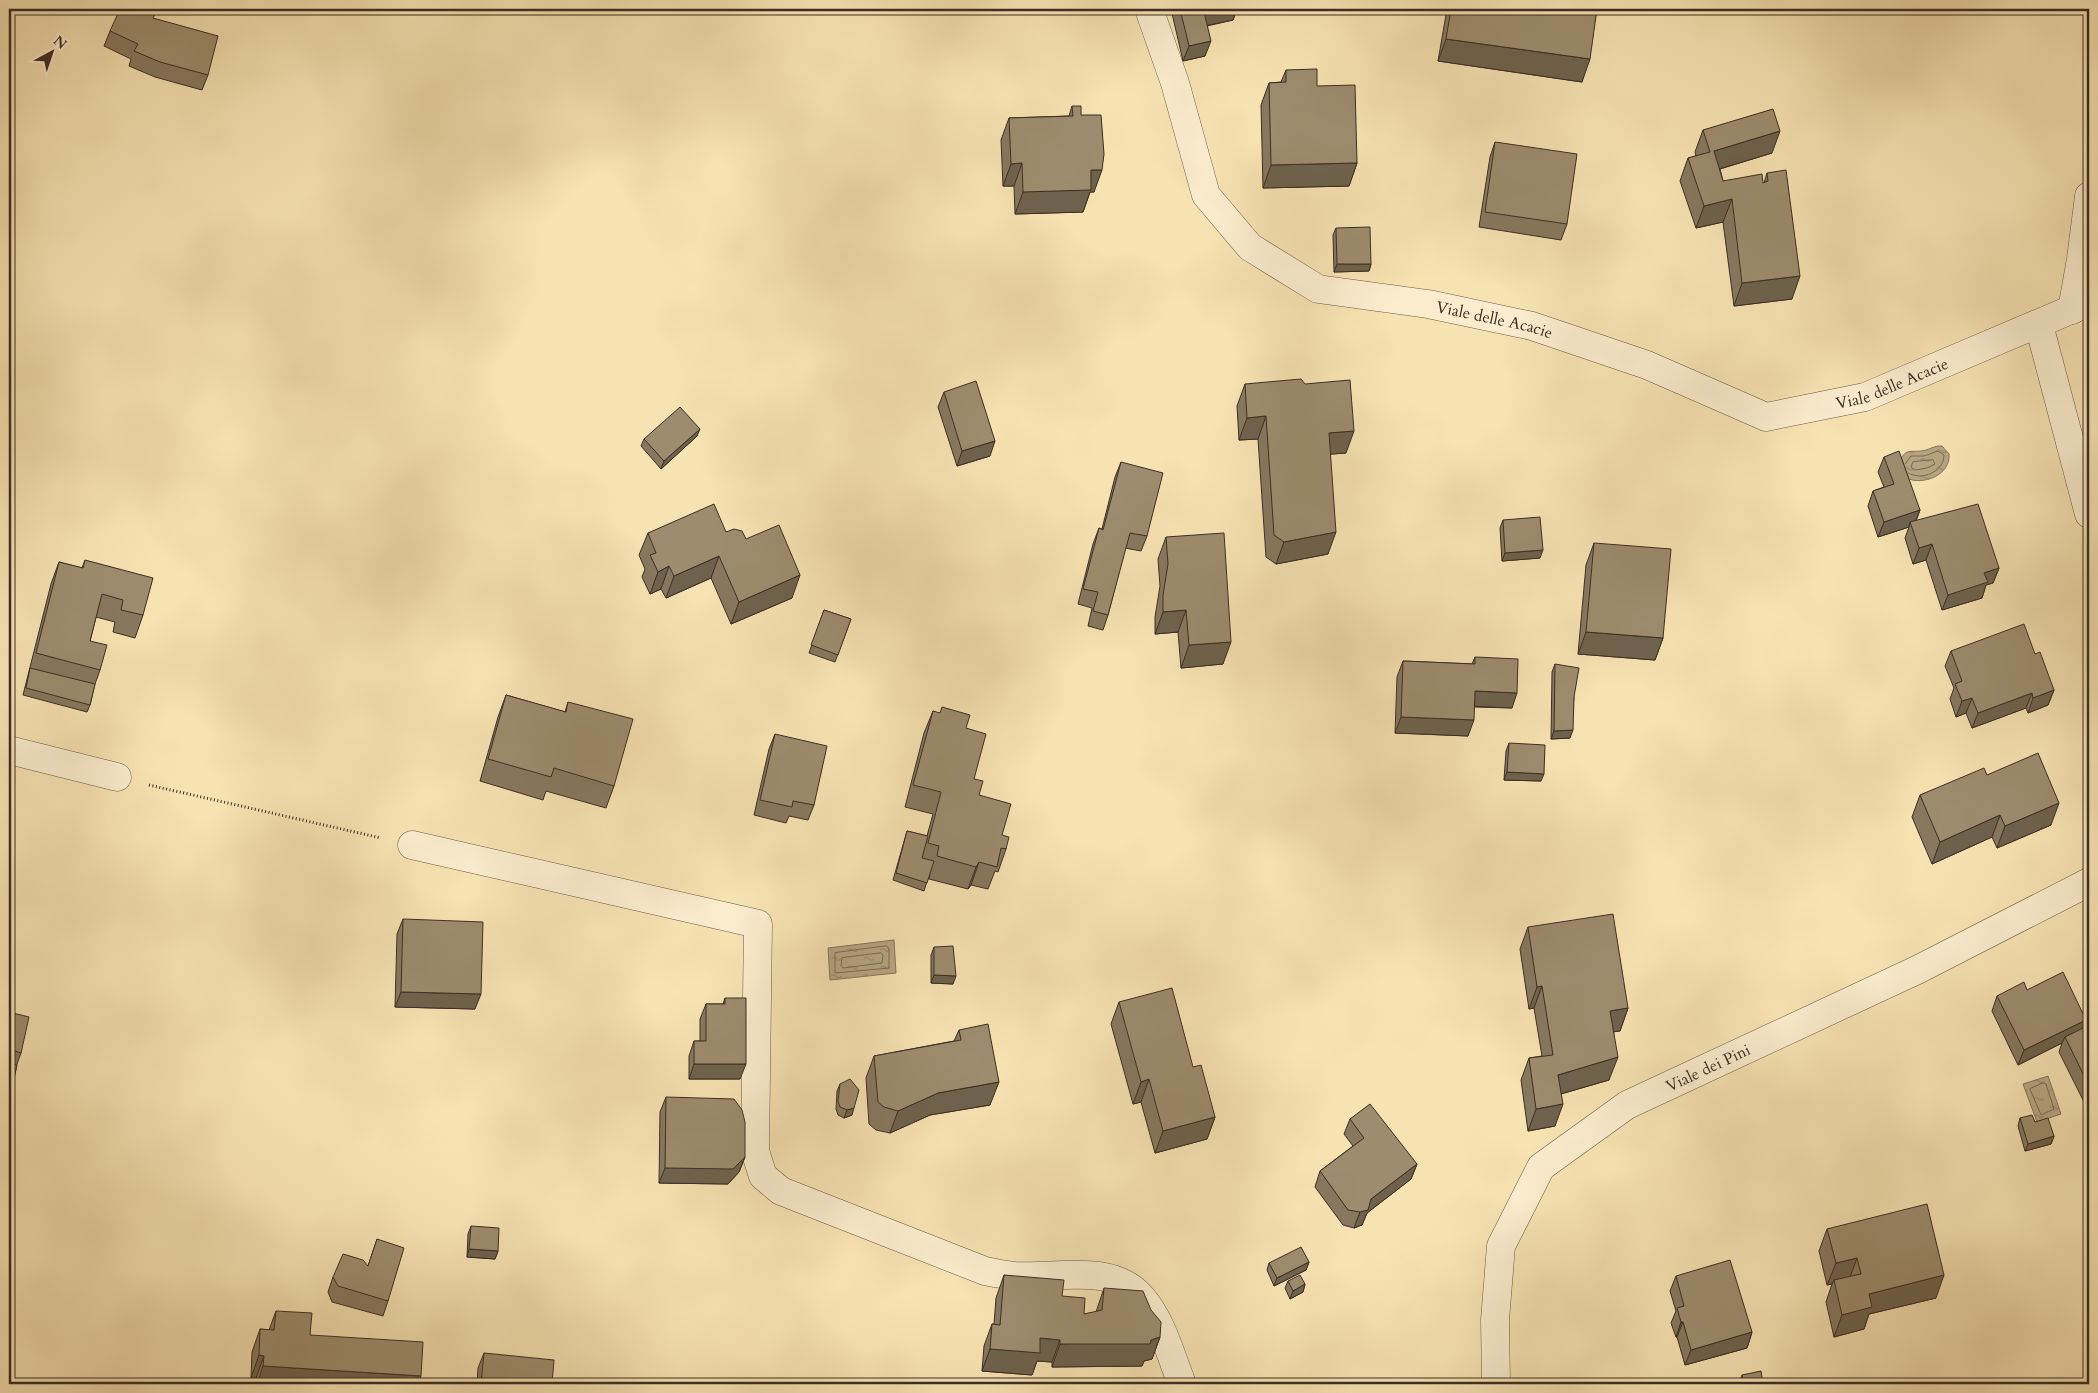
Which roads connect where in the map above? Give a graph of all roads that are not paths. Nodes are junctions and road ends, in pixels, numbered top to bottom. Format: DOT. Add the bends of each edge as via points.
graph roads {
  1 [pos="1149,9"];
  2 [pos="2089,196"];
  3 [pos="2080,306"];
  4 [pos="2039,325"];
  5 [pos="2089,514"];
  6 [pos="9,750"];
  7 [pos="116,777"];
  8 [pos="412,845"];
  9 [pos="2089,882"];
  10 [pos="1182,1384"];
  11 [pos="1496,1384"];
  1 -- 4 [label="street, Viale delle Acacie" via="1175,83 1206,195 1250,247 1318,289 1428,304 1532,326 1647,365 1766,417 1865,397"];
  2 -- 3 [label="street" via="2081,259"];
  3 -- 4 [label="street, Viale delle Acacie"];
  4 -- 5 [label="street"];
  6 -- 7 [label="street"];
  8 -- 10 [label="street" via="758,924 756,1151 763,1176 781,1191 985,1271 1015,1276 1100,1275 1125,1284 1142,1298 1158,1322"];
  9 -- 11 [label="street, Viale dei Pini" via="1917,970 1627,1105 1541,1167 1501,1246 1495,1320"];
}
